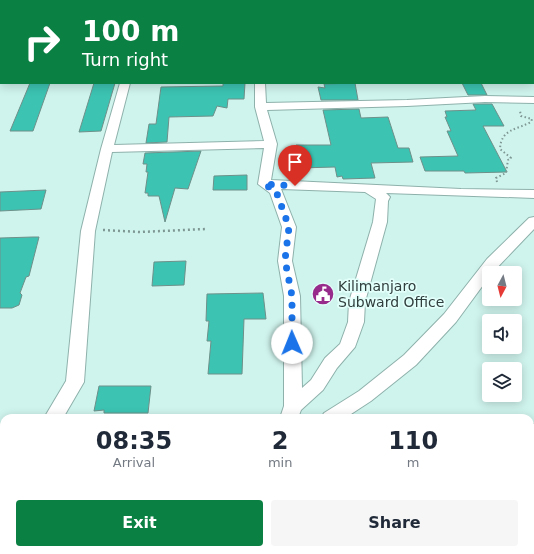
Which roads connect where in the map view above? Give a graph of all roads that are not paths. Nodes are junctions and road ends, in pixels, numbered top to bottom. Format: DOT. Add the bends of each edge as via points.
graph roads {
  1 [pos="125,84"];
  2 [pos="261,95"];
  3 [pos="532,100"];
  4 [pos="271,144"];
  5 [pos="107,149"];
  6 [pos="264,184"];
  7 [pos="366,189"];
  8 [pos="534,194"];
  9 [pos="534,221"];
  10 [pos="291,412"];
  11 [pos="55,414"];
  12 [pos="336,414"];
  1 -- 5 [label="street"];
  2 -- 3 [label="street" via="293,104"];
  2 -- 4 [label="street"];
  4 -- 5 [label="street"];
  4 -- 6 [label="street"];
  5 -- 11 [label="street" via="88,231 75,382"];
  6 -- 7 [label="street"];
  6 -- 10 [label="street" via="276,191 289,227 285,260 292,296"];
  7 -- 8 [label="street"];
  7 -- 10 [label="street" via="383,197 380,222 358,302 356,322 347,347 331,364 317,385"];
  9 -- 12 [label="street" via="492,263 450,318 410,360 365,396"];
}
